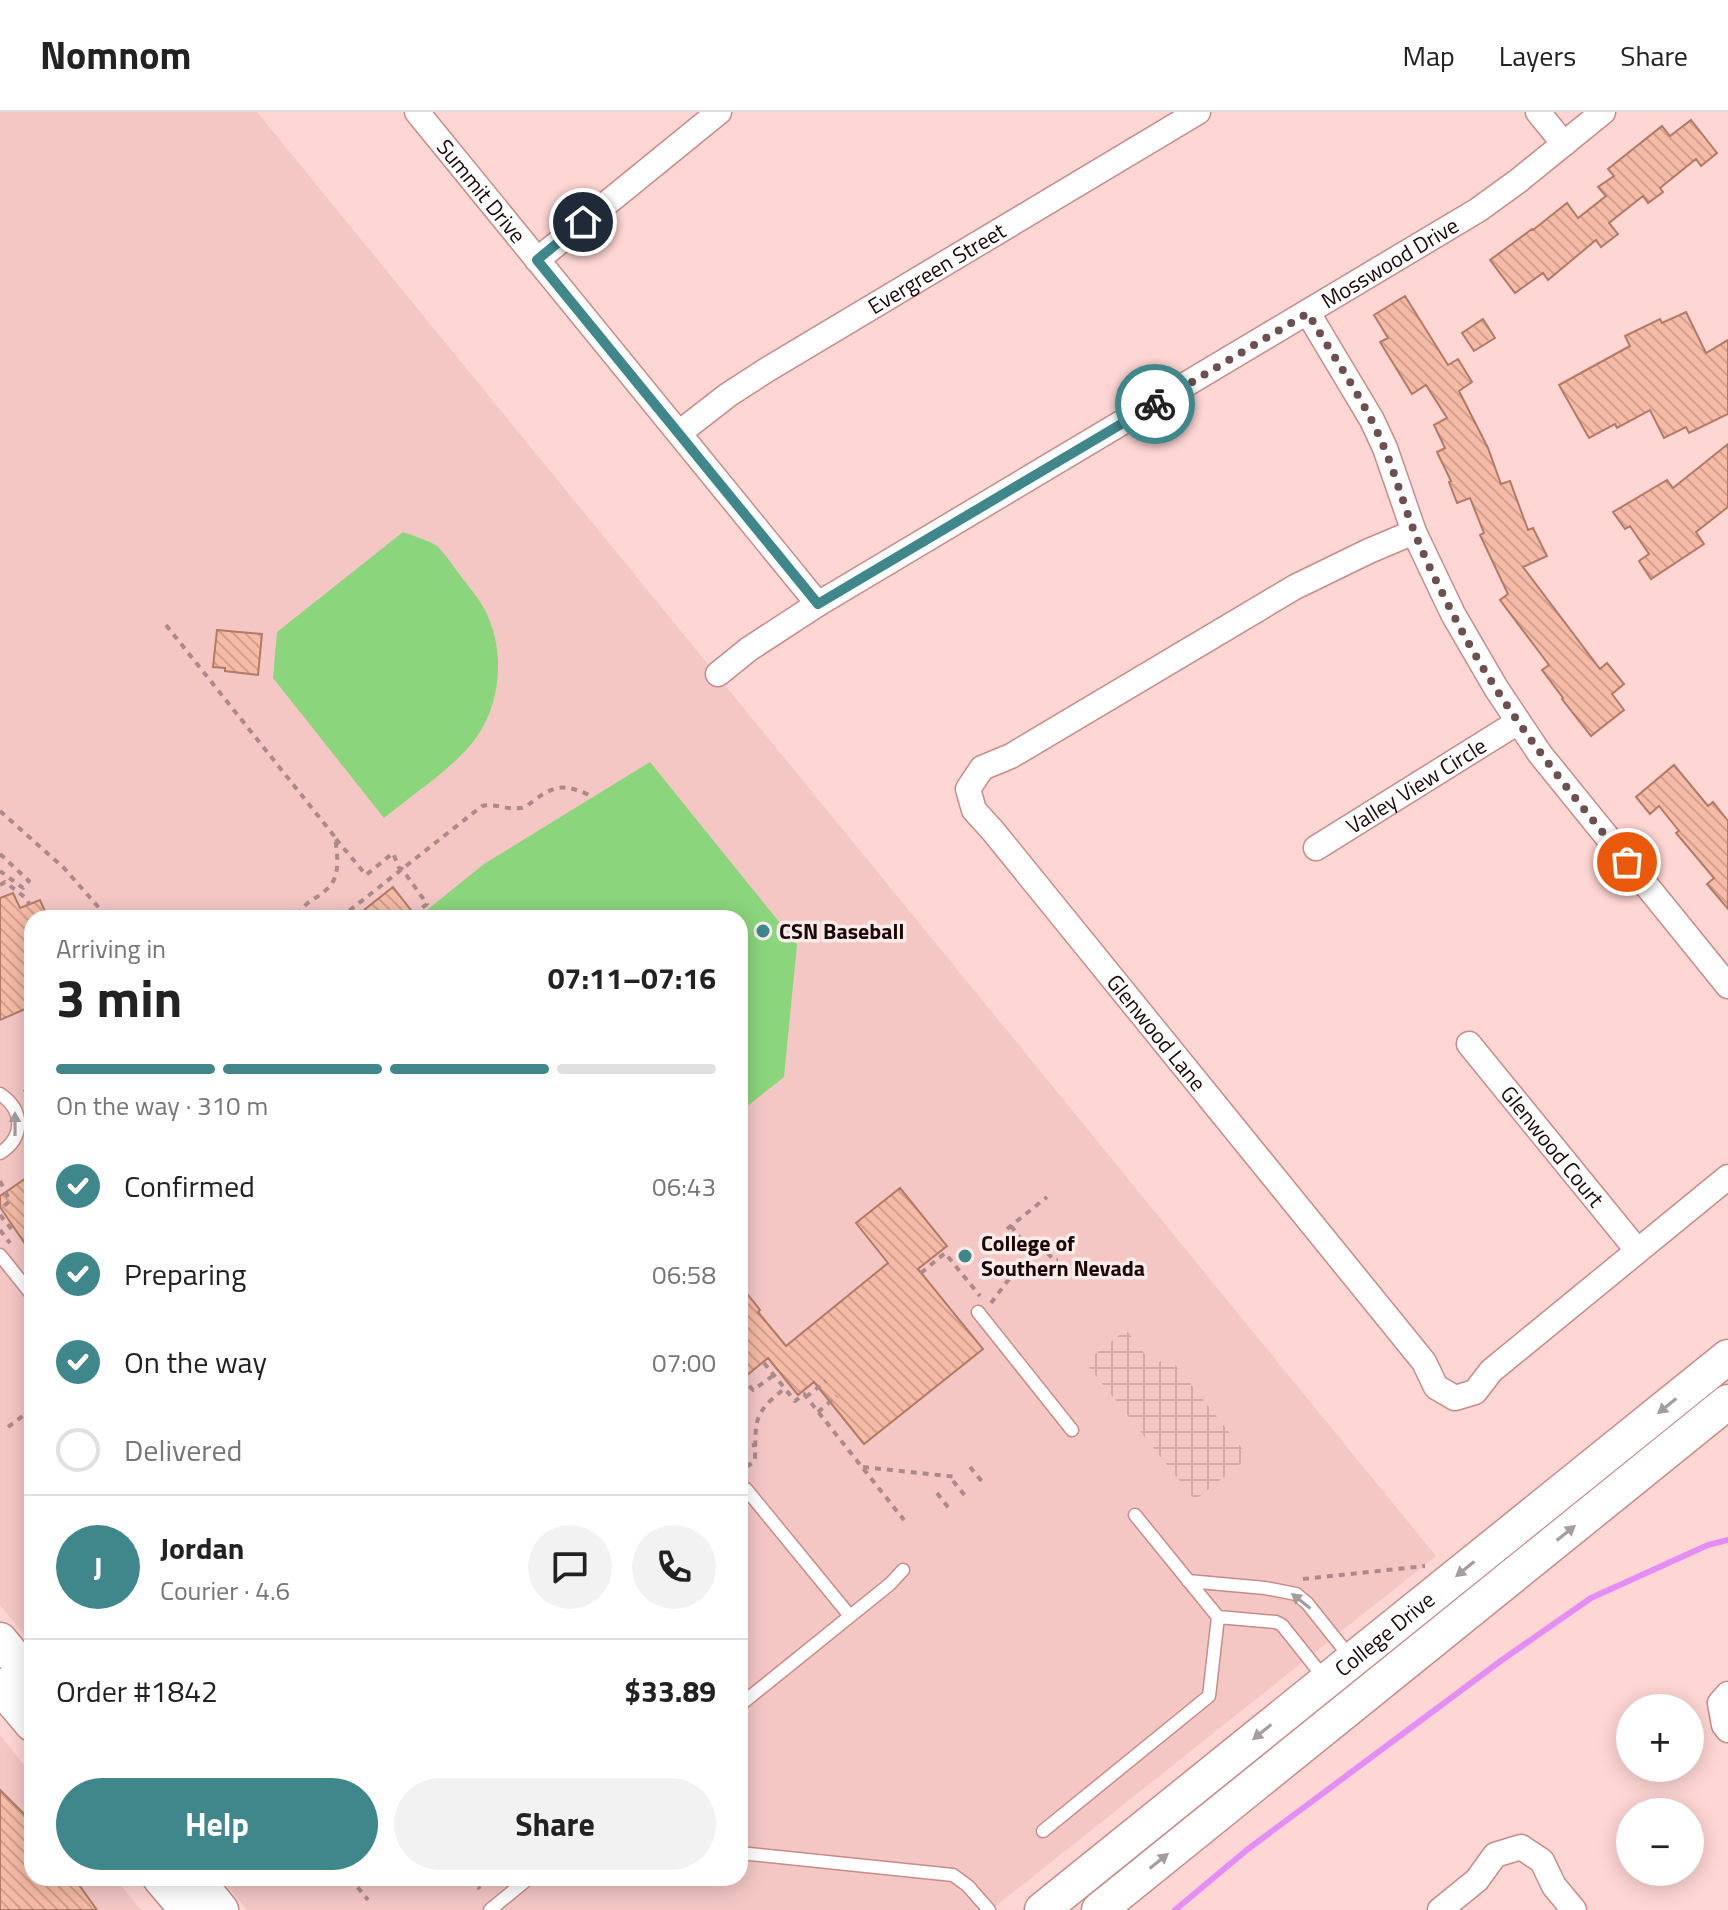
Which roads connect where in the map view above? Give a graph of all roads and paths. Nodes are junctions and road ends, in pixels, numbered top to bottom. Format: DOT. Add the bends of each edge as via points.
graph roads {
  1 [pos="417,112"];
  2 [pos="719,112"];
  3 [pos="1198,112"];
  4 [pos="1538,112"];
  5 [pos="1603,112"];
  6 [pos="1564,144"];
  7 [pos="537,260"];
  8 [pos="1308,313"];
  9 [pos="679,433"];
  10 [pos="1414,532"];
  11 [pos="818,604"];
  12 [pos="166,625"];
  13 [pos="718,674"];
  14 [pos="1518,722"];
  15 [pos="589,795"];
  16 [pos="0,811"];
  17 [pos="335,837"];
  18 [pos="1316,848"];
  19 [pos="0,854"];
  20 [pos="402,869"];
  21 [pos="0,871"];
  22 [pos="0,885"];
  23 [pos="29,904"];
  24 [pos="101,910"];
  25 [pos="301,910"];
  26 [pos="350,910"];
  27 [pos="419,910"];
  28 [pos="1728,986"];
  29 [pos="1469,1044"];
  30 [pos="0,1094"];
  31 [pos="0,1153"];
  32 [pos="1728,1177"];
  33 [pos="0,1181"];
  34 [pos="1047,1197"];
  35 [pos="0,1212"];
  36 [pos="7,1238"];
  37 [pos="1637,1250"];
  38 [pos="1030,1251"];
  39 [pos="0,1255"];
  40 [pos="1058,1260"];
  41 [pos="921,1273"];
  42 [pos="24,1285"];
  43 [pos="978,1312"];
  44 [pos="1728,1357"];
  45 [pos="764,1363"];
  46 [pos="774,1375"];
  47 [pos="826,1381"];
  48 [pos="748,1385"];
  49 [pos="784,1389"];
  50 [pos="837,1396"];
  51 [pos="806,1397"];
  52 [pos="1728,1402"];
  53 [pos="818,1412"];
  54 [pos="24,1415"];
  55 [pos="8,1427"];
  56 [pos="1072,1430"];
  57 [pos="755,1445"];
  58 [pos="748,1446"];
  59 [pos="748,1466"];
  60 [pos="863,1467"];
  61 [pos="970,1467"];
  62 [pos="984,1484"];
  63 [pos="748,1491"];
  64 [pos="937,1493"];
  65 [pos="967,1498"];
  66 [pos="951,1511"];
  67 [pos="1135,1515"];
  68 [pos="904,1520"];
  69 [pos="1431,1566"];
  70 [pos="903,1570"];
  71 [pos="1297,1580"];
  72 [pos="1188,1581"];
  73 [pos="850,1616"];
  74 [pos="1218,1617"];
  75 [pos="0,1640"];
  76 [pos="1352,1659"];
  77 [pos="24,1669"];
  78 [pos="1326,1680"];
  79 [pos="0,1686"];
  80 [pos="1724,1698"];
  81 [pos="748,1699"];
  82 [pos="1362,1699"];
  83 [pos="24,1714"];
  84 [pos="1728,1730"];
  85 [pos="1043,1831"];
  86 [pos="748,1854"];
  87 [pos="167,1886"];
  88 [pos="202,1886"];
  89 [pos="357,1886"];
  90 [pos="477,1886"];
  91 [pos="519,1886"];
  92 [pos="480,1889"];
  93 [pos="368,1900"];
  94 [pos="187,1910"];
  95 [pos="221,1910"];
  96 [pos="490,1910"];
  97 [pos="989,1910"];
  98 [pos="1042,1910"];
  99 [pos="1099,1910"];
  100 [pos="1440,1910"];
  101 [pos="1574,1910"];
  1 -- 7 [label="street, Summit Drive"];
  2 -- 7 [label="street"];
  3 -- 9 [label="street, Evergreen Street" via="765,371"];
  4 -- 6 [label="street"];
  5 -- 6 [label="street, Mosswood Drive"];
  6 -- 8 [label="street, Mosswood Drive" via="1478,210"];
  7 -- 9 [label="street, Summit Drive"];
  8 -- 10 [label="street" via="1372,420"];
  8 -- 11 [label="street, Mosswood Drive"];
  9 -- 11 [label="street, Summit Drive"];
  10 -- 14 [label="street" via="1453,614"];
  10 -- 37 [label="street, Glenwood Lane" via="1295,587 1011,756 982,768 968,789 974,810 1424,1362 1436,1387 1455,1398 1475,1392 1491,1371"];
  11 -- 13 [label="street, Mosswood Drive"];
  12 -- 17 [label="path"];
  14 -- 18 [label="street, Valley View Circle"];
  14 -- 28 [label="street"];
  15 -- 20 [label="path" via="563,787 524,808 482,806"];
  16 -- 24 [label="path" via="64,868"];
  17 -- 20 [label="path" via="366,875 393,853"];
  17 -- 25 [label="path" via="335,877"];
  19 -- 21 [label="path" via="29,881 23,888"];
  20 -- 26 [label="path"];
  20 -- 27 [label="path" via="427,904"];
  22 -- 23 [label="path" via="5,882"];
  29 -- 37 [label="street, Glenwood Court"];
  31 -- 30 [label="lane, one-way" via="18,1129 15,1108"];
  32 -- 37 [label="street, Glenwood Lane"];
  33 -- 35 [label="path" via="10,1201"];
  34 -- 38 [label="path" via="1009,1227"];
  35 -- 36 [label="path" via="15,1231"];
  38 -- 40 [label="path" via="1038,1248"];
  38 -- 41 [label="path" via="989,1308 945,1253"];
  39 -- 42 [label="lane"];
  43 -- 56 [label="lane"];
  44 -- 76 [label="main road, College Drive, one-way"];
  45 -- 46 [label="path"];
  46 -- 48 [label="path" via="753,1390"];
  46 -- 49 [label="path"];
  47 -- 51 [label="path"];
  49 -- 51 [label="path" via="795,1401"];
  49 -- 57 [label="path" via="761,1410"];
  50 -- 53 [label="path"];
  51 -- 53 [label="path"];
  82 -- 52 [label="main road, College Drive, one-way"];
  53 -- 60 [label="path"];
  54 -- 55 [label="path"];
  57 -- 58 [label="path"];
  57 -- 59 [label="path" via="755,1460"];
  60 -- 65 [label="path" via="955,1479"];
  60 -- 68 [label="path"];
  61 -- 62 [label="path"];
  63 -- 73 [label="lane"];
  64 -- 66 [label="path"];
  67 -- 72 [label="lane"];
  69 -- 71 [label="path"];
  70 -- 73 [label="lane"];
  72 -- 74 [label="lane"];
  76 -- 72 [label="lane, one-way" via="1296,1594"];
  73 -- 81 [label="lane"];
  74 -- 78 [label="lane" via="1282,1625"];
  74 -- 85 [label="lane" via="1209,1696"];
  75 -- 77 [label="main road"];
  76 -- 78 [label="main road, College Drive"];
  76 -- 82 [label="main road"];
  78 -- 82 [label="main road"];
  78 -- 98 [label="main road, College Drive, one-way"];
  79 -- 83 [label="main road"];
  80 -- 84 [label="street"];
  99 -- 82 [label="main road, College Drive, one-way"];
  86 -- 97 [label="lane" via="953,1875"];
  87 -- 94 [label="main road"];
  88 -- 95 [label="main road"];
  89 -- 93 [label="path"];
  90 -- 92 [label="path"];
  91 -- 96 [label="lane"];
  100 -- 101 [label="street" via="1477,1880 1495,1855 1521,1847 1542,1861"];
}
